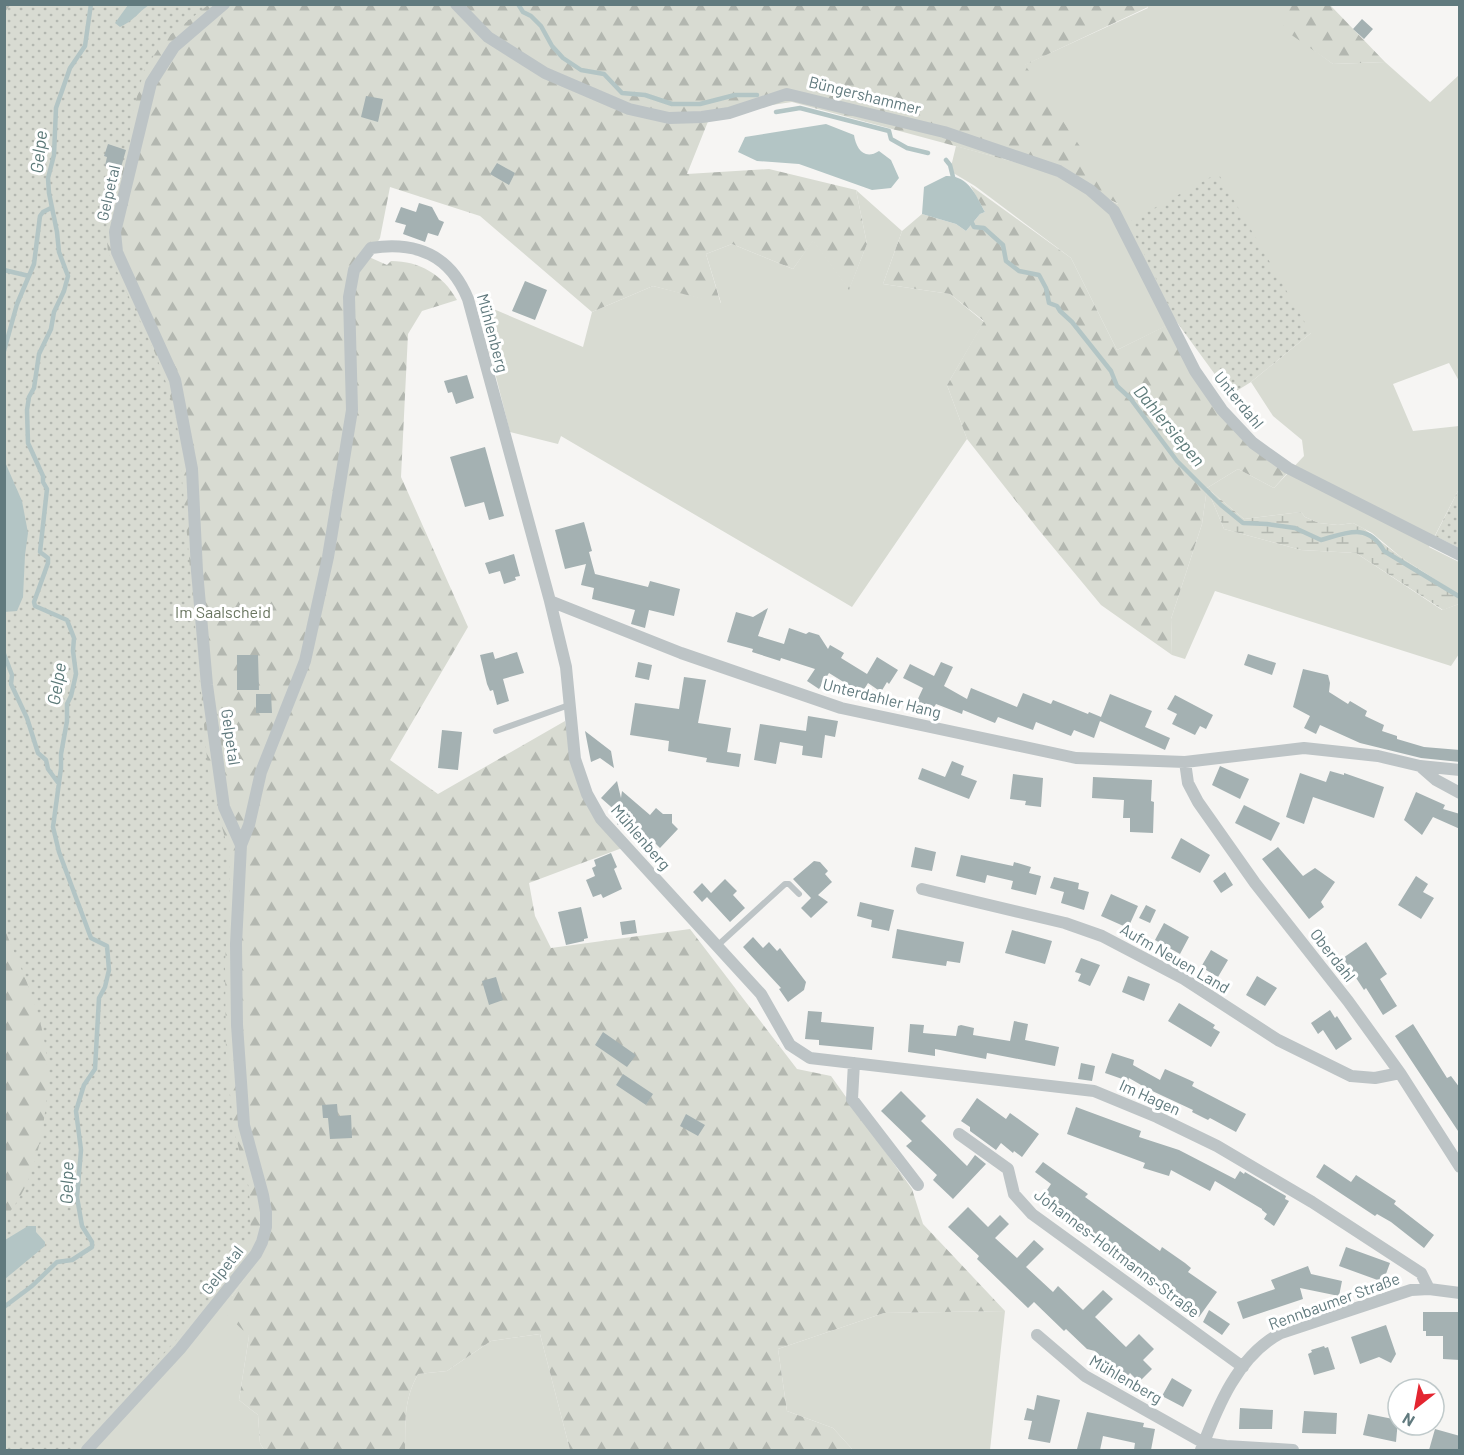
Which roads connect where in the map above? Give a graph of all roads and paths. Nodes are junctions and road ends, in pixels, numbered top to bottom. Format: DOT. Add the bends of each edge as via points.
graph roads {
  1 [pos="224,4"];
  2 [pos="456,4"];
  3 [pos="1077,182"];
  4 [pos="1460,555"];
  5 [pos="550,601"];
  6 [pos="570,705"];
  7 [pos="496,731"];
  8 [pos="1185,762"];
  9 [pos="1419,766"];
  10 [pos="1460,770"];
  11 [pos="1460,793"];
  12 [pos="241,845"];
  13 [pos="922,890"];
  14 [pos="799,894"];
  15 [pos="717,946"];
  16 [pos="810,1058"];
  17 [pos="854,1063"];
  18 [pos="1400,1073"];
  19 [pos="958,1134"];
  20 [pos="1460,1167"];
  21 [pos="918,1185"];
  22 [pos="1429,1289"];
  23 [pos="1460,1293"];
  24 [pos="1037,1335"];
  25 [pos="1243,1367"];
  26 [pos="1202,1447"];
  27 [pos="87,1450"];
  28 [pos="1293,1450"];
  1 -- 12 [label="street, Gelpetal" via="174,47 151,83 116,232 117,252 175,380 192,469 207,685 224,807"];
  2 -- 3 [label="street, Büngershammer" via="488,37 545,74 629,109 669,118 702,117 729,113 787,94 944,132 1059,171"];
  3 -- 4 [label="street, Unterdahl" via="1114,211 1195,371 1222,410 1253,444 1288,468"];
  5 -- 6 [label="street, Mühlenberg" via="566,667"];
  5 -- 8 [label="street, Unterdahler Hang" via="681,653 841,708 1076,758"];
  5 -- 12 [label="street, Mühlenberg" via="461,282 438,258 422,252 407,247 370,248 354,270 349,297 352,410 328,557 305,661 261,772"];
  6 -- 7 [label="lane"];
  6 -- 15 [label="street, Mühlenberg" via="575,759 601,819"];
  8 -- 9 [label="street" via="1304,748 1378,756"];
  8 -- 18 [label="street, Oberdahl" via="1188,783 1198,802"];
  9 -- 10 [label="street"];
  9 -- 11 [label="street"];
  12 -- 27 [label="street, Gelpetal" via="237,1025 244,1125 263,1195 266,1227 256,1254 180,1349"];
  13 -- 18 [label="street, Aufm Neuen Land" via="1065,923 1102,936 1184,979 1278,1040 1351,1076 1376,1078"];
  14 -- 15 [label="lane" via="785,884"];
  15 -- 16 [label="street, Mühlenberg" via="761,994 790,1045"];
  16 -- 17 [label="street, Im Hagen"];
  17 -- 21 [label="street" via="852,1099"];
  17 -- 22 [label="street, Im Hagen" via="1094,1091 1217,1146 1421,1273"];
  18 -- 20 [label="street, Oberdahl"];
  19 -- 25 [label="street, Johannes-Holtmanns-Straße" via="1008,1169 1014,1194 1032,1214"];
  22 -- 23 [label="street, Rennbaumer Straße"];
  22 -- 25 [label="street, Rennbaumer Straße" via="1411,1290 1281,1334"];
  24 -- 26 [label="street, Mühlenberg" via="1085,1376"];
  25 -- 26 [label="street, Rennbaumer Straße" via="1223,1395"];
  26 -- 28 [label="street"];
}
